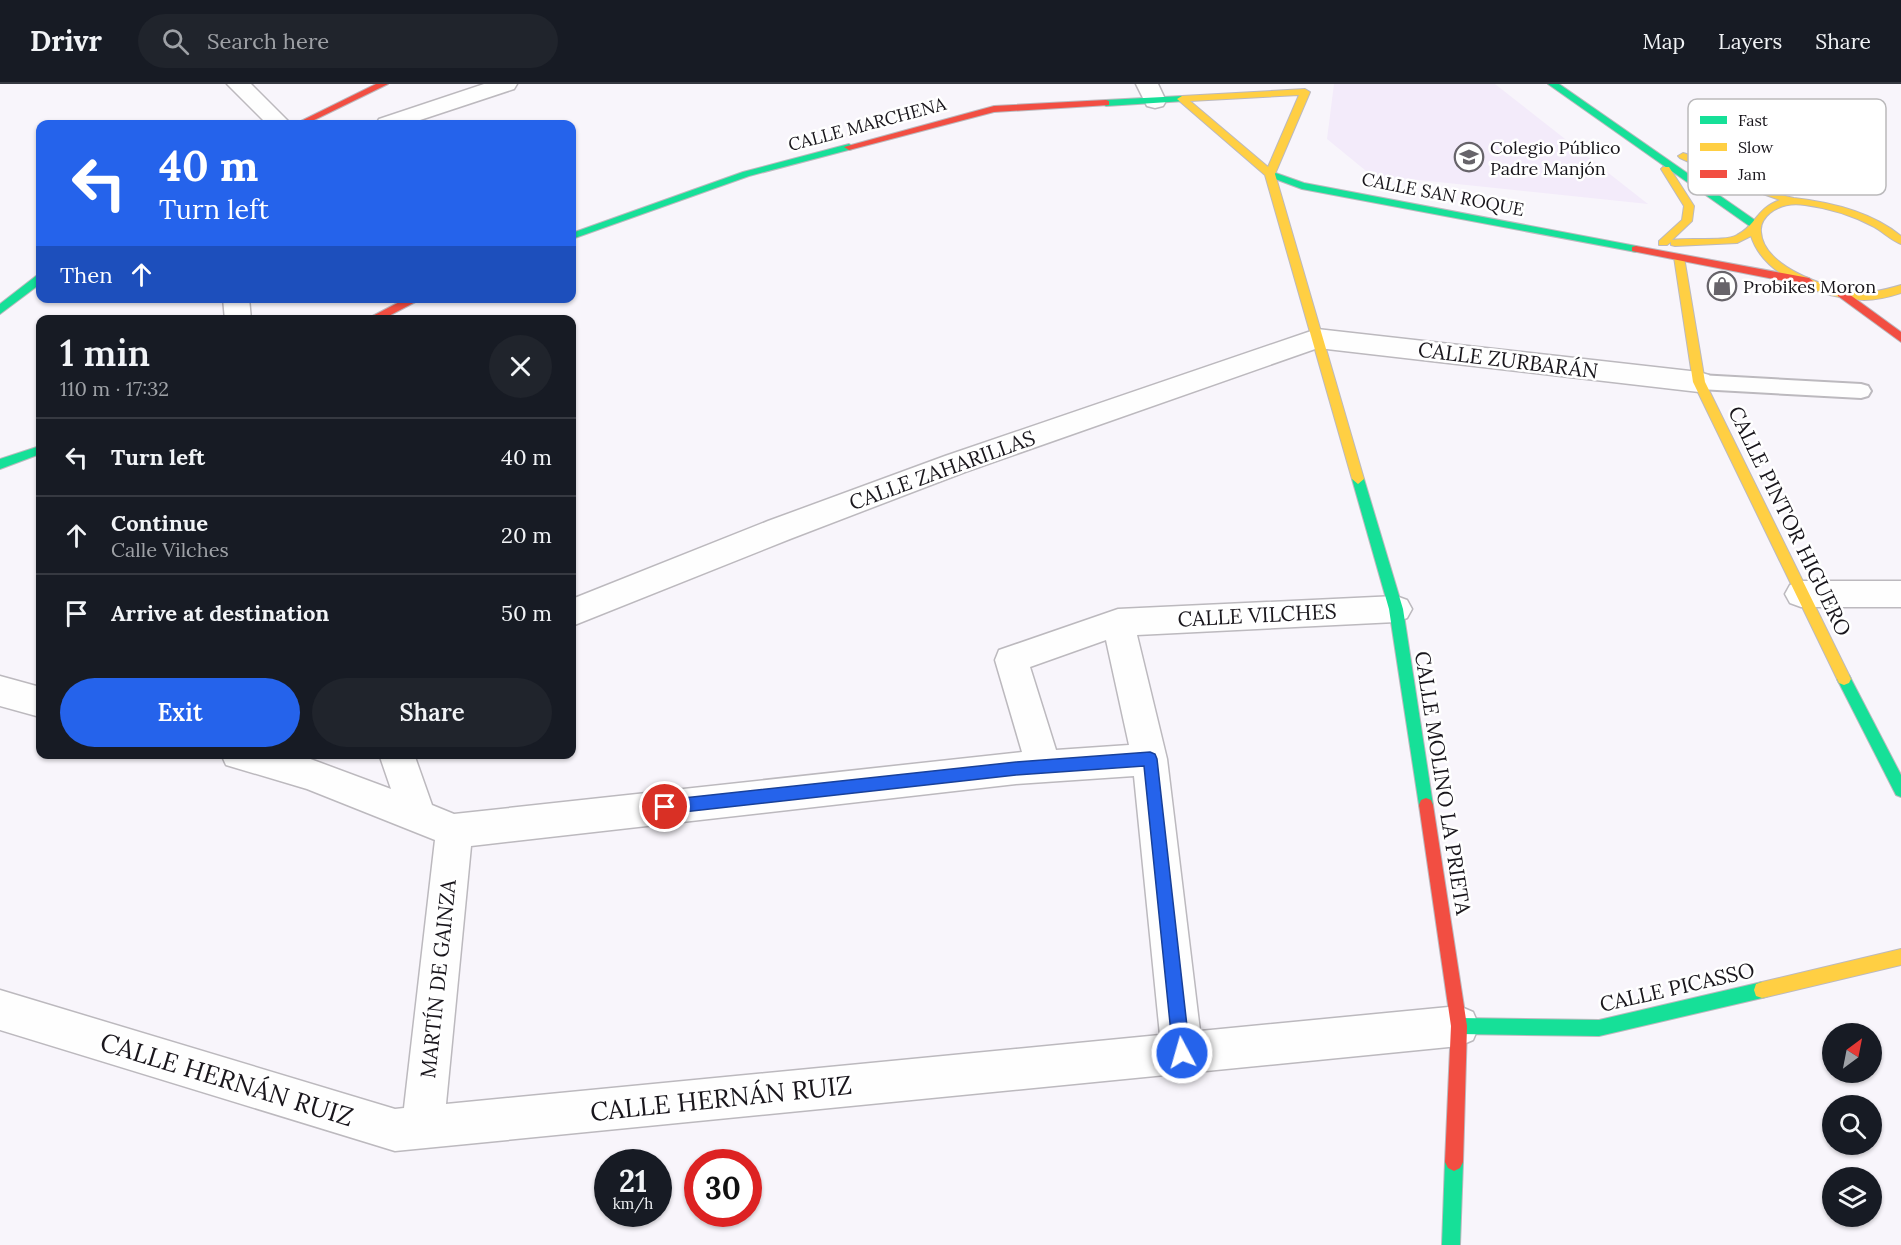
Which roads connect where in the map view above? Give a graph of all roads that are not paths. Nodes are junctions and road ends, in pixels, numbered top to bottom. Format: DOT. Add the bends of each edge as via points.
graph roads {
  1 [pos="238,84"];
  2 [pos="383,84"];
  3 [pos="507,84"];
  4 [pos="1553,84"];
  5 [pos="1306,88"];
  6 [pos="1151,93"];
  7 [pos="1182,99"];
  8 [pos="276,120"];
  9 [pos="308,120"];
  10 [pos="399,120"];
  11 [pos="1604,120"];
  12 [pos="1653,153"];
  13 [pos="1688,158"];
  14 [pos="1270,174"];
  15 [pos="1688,178"];
  16 [pos="1711,195"];
  17 [pos="1775,195"];
  18 [pos="1792,201"];
  19 [pos="1755,227"];
  20 [pos="576,235"];
  21 [pos="1899,237"];
  22 [pos="1663,243"];
  23 [pos="1611,244"];
  24 [pos="1679,257"];
  25 [pos="36,282"];
  26 [pos="1809,282"];
  27 [pos="1901,289"];
  28 [pos="1842,293"];
  29 [pos="407,303"];
  30 [pos="0,310"];
  31 [pos="381,315"];
  32 [pos="1317,338"];
  33 [pos="1901,338"];
  34 [pos="1699,382"];
  35 [pos="1862,391"];
  36 [pos="36,451"];
  37 [pos="0,464"];
  38 [pos="1801,594"];
  39 [pos="1901,594"];
  40 [pos="1396,609"];
  41 [pos="576,611"];
  42 [pos="1118,622"];
  43 [pos="0,691"];
  44 [pos="36,701"];
  45 [pos="256,759"];
  46 [pos="398,759"];
  47 [pos="1150,759"];
  48 [pos="1030,767"];
  49 [pos="1901,790"];
  50 [pos="418,817"];
  51 [pos="454,831"];
  52 [pos="1901,957"];
  53 [pos="0,1010"];
  54 [pos="1459,1026"];
  55 [pos="1182,1053"];
  56 [pos="423,1127"];
  57 [pos="1451,1245"];
  1 -- 8 [label="street"];
  2 -- 9 [label="street"];
  3 -- 10 [label="street"];
  4 -- 11 [label="street"];
  5 -- 7 [label="street, CALLE MARCHENA"];
  5 -- 14 [label="street"];
  6 -- 7 [label="street, CALLE MARCHENA"];
  6 -- 20 [label="street, CALLE MARCHENA" via="994,109 746,174"];
  7 -- 14 [label="street"];
  11 -- 12 [label="street"];
  11 -- 13 [label="street"];
  12 -- 15 [label="street"];
  12 -- 22 [label="street" via="1689,206 1687,221"];
  14 -- 23 [label="street, CALLE SAN ROQUE" via="1302,186"];
  14 -- 32 [label="street"];
  16 -- 19 [label="street"];
  17 -- 18 [label="street"];
  18 -- 19 [label="street" via="1761,213"];
  18 -- 21 [label="street" via="1873,221"];
  19 -- 22 [label="street, CALLE SAN ROQUE" via="1737,240"];
  19 -- 26 [label="street" via="1758,244 1769,259"];
  22 -- 23 [label="street, CALLE SAN ROQUE"];
  23 -- 24 [label="street, CALLE SAN ROQUE"];
  24 -- 26 [label="street, CALLE SAN ROQUE"];
  24 -- 34 [label="street, CALLE PINTOR HIGUERO"];
  25 -- 30 [label="street"];
  26 -- 28 [label="street"];
  27 -- 28 [label="street" via="1886,295"];
  28 -- 33 [label="street"];
  29 -- 31 [label="street"];
  32 -- 34 [label="street, CALLE ZURBARÁN"];
  32 -- 40 [label="street, CALLE MOLINO LA PRIETA"];
  32 -- 41 [label="street, CALLE ZAHARILLAS" via="955,464"];
  34 -- 35 [label="lane"];
  34 -- 38 [label="street, CALLE PINTOR HIGUERO"];
  36 -- 37 [label="street"];
  38 -- 39 [label="street"];
  38 -- 49 [label="street, CALLE PINTOR HIGUERO"];
  40 -- 42 [label="street, CALLE VILCHES"];
  40 -- 54 [label="street, CALLE MOLINO LA PRIETA"];
  42 -- 47 [label="street"];
  42 -- 48 [label="street, CALLE VILCHES" via="1011,660"];
  43 -- 44 [label="street"];
  45 -- 50 [label="street" via="310,774"];
  46 -- 50 [label="street"];
  47 -- 48 [label="street"];
  47 -- 55 [label="street"];
  48 -- 51 [label="street"];
  50 -- 51 [label="street"];
  51 -- 56 [label="street, MARTÍN DE GAINZA"];
  52 -- 54 [label="street, CALLE PICASSO" via="1599,1028"];
  53 -- 56 [label="street, CALLE HERNÁN RUIZ" via="395,1130"];
  54 -- 55 [label="street, CALLE HERNÁN RUIZ"];
  54 -- 57 [label="street, CALLE MOLINO LA PRIETA"];
  55 -- 56 [label="street, CALLE HERNÁN RUIZ"];
}
